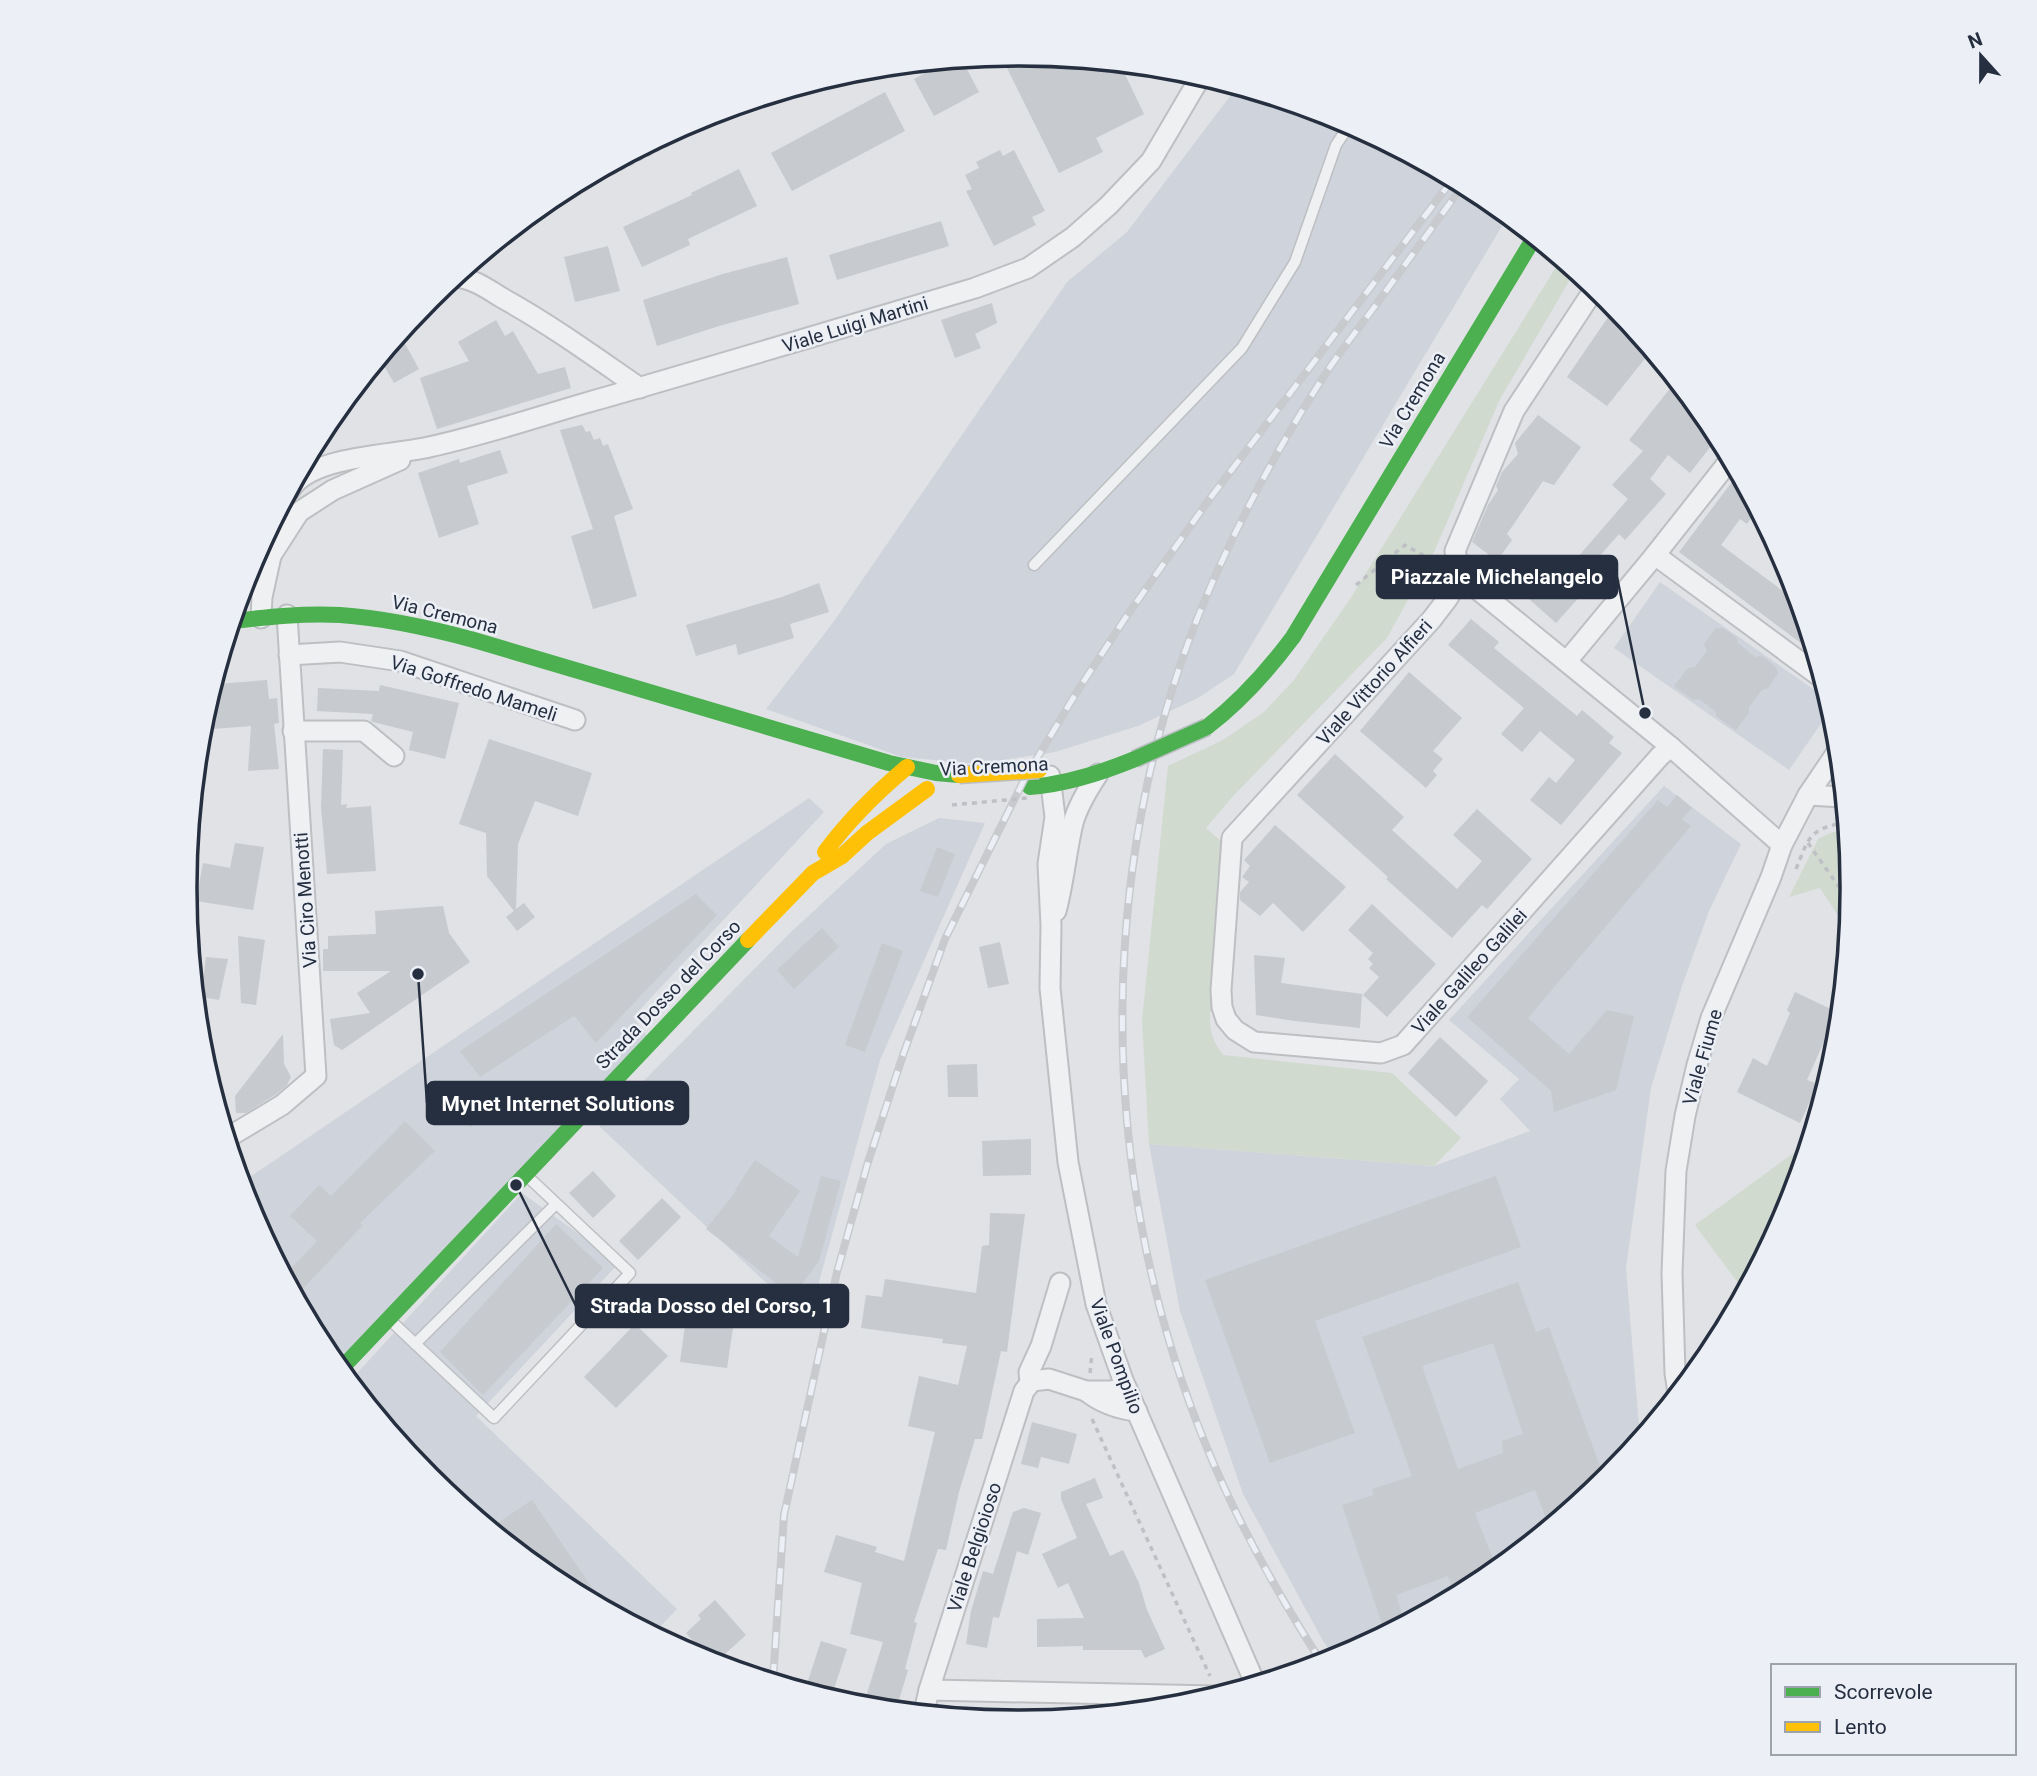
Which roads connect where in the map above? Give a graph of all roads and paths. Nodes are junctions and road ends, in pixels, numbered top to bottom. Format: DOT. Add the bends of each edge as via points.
graph roads {
  1 [pos="1195,86"];
  2 [pos="1344,134"];
  3 [pos="1530,245"];
  4 [pos="467,280"];
  5 [pos="1589,297"];
  6 [pos="640,388"];
  7 [pos="428,448"];
  8 [pos="1724,467"];
  9 [pos="309,474"];
  10 [pos="274,542"];
  11 [pos="1655,555"];
  12 [pos="1034,565"];
  13 [pos="262,570"];
  14 [pos="1461,576"];
  15 [pos="1348,592"];
  16 [pos="287,615"];
  17 [pos="261,618"];
  18 [pos="243,620"];
  19 [pos="289,655"];
  20 [pos="1567,661"];
  21 [pos="1810,669"];
  22 [pos="642,692"];
  23 [pos="575,720"];
  24 [pos="1205,721"];
  25 [pos="293,731"];
  26 [pos="1159,731"];
  27 [pos="1671,747"];
  28 [pos="394,756"];
  29 [pos="819,759"];
  30 [pos="1830,763"];
  31 [pos="907,767"];
  32 [pos="1049,772"];
  33 [pos="1098,774"];
  34 [pos="869,775"];
  35 [pos="890,781"];
  36 [pos="927,789"];
  37 [pos="1025,791"];
  38 [pos="1808,795"];
  39 [pos="1834,797"];
  40 [pos="949,798"];
  41 [pos="1837,824"];
  42 [pos="1231,838"];
  43 [pos="1807,843"];
  44 [pos="1782,845"];
  45 [pos="813,873"];
  46 [pos="1792,878"];
  47 [pos="1840,889"];
  48 [pos="1051,925"];
  49 [pos="235,1133"];
  50 [pos="525,1175"];
  51 [pos="556,1204"];
  52 [pos="1060,1283"];
  53 [pos="388,1319"];
  54 [pos="415,1344"];
  55 [pos="348,1362"];
  56 [pos="1676,1379"];
  57 [pos="1039,1381"];
  58 [pos="1126,1387"];
  59 [pos="1086,1391"];
  60 [pos="1137,1411"];
  61 [pos="1252,1676"];
  62 [pos="929,1690"];
  63 [pos="1119,1703"];
  64 [pos="926,1704"];
  1 -- 6 [label="street, Viale Luigi Martini" via="1152,161 1073,237 1028,268"];
  2 -- 12 [label="lane" via="1295,262 1242,348"];
  3 -- 24 [label="main road, Via Cremona" via="1279,657 1255,687"];
  4 -- 6 [label="street" via="530,313"];
  5 -- 14 [label="street" via="1514,411 1455,551"];
  6 -- 7 [label="street, Viale Luigi Martini"];
  7 -- 9 [label="street, Viale Luigi Martini" via="333,462"];
  7 -- 10 [label="street, Viale Luigi Martini" via="315,500"];
  8 -- 11 [label="street"];
  11 -- 20 [label="street"];
  11 -- 21 [label="street"];
  13 -- 17 [label="street, Viale Luigi Martini"];
  14 -- 15 [label="path" via="1405,545"];
  14 -- 20 [label="street"];
  14 -- 42 [label="street, Viale Vittorio Alfieri" via="1432,619"];
  16 -- 17 [label="main road, Via Cremona"];
  16 -- 19 [label="street, Via Ciro Menotti"];
  16 -- 22 [label="main road, Via Cremona" via="354,616 418,626"];
  17 -- 18 [label="main road, Via Cremona"];
  19 -- 23 [label="street, Via Goffredo Mameli" via="341,652 400,662"];
  19 -- 25 [label="street, Via Ciro Menotti"];
  20 -- 27 [label="street"];
  22 -- 29 [label="main road, Via Cremona" via="699,718"];
  22 -- 31 [label="main road, Via Cremona"];
  24 -- 26 [label="main road, Via Cremona"];
  24 -- 33 [label="main road, Via Cremona, bridge"];
  25 -- 28 [label="street" via="364,731"];
  25 -- 49 [label="street, Via Ciro Menotti" via="316,1076 282,1105"];
  27 -- 42 [label="street, Viale Galileo Galilei" via="1404,1045 1381,1054 1254,1042 1226,1019 1221,990"];
  27 -- 44 [label="street"];
  30 -- 38 [label="street, Viale Fiume"];
  31 -- 32 [label="main road, Via Cremona, bridge" via="958,775"];
  31 -- 35 [label="main road, Strada Dosso del Corso"];
  32 -- 33 [label="main road, Via Cremona"];
  32 -- 37 [label="main road, Via Cremona"];
  32 -- 48 [label="street, Viale Pompilio" via="1055,817 1048,864"];
  33 -- 48 [label="street, Viale Pompilio" via="1074,821"];
  34 -- 35 [label="main road, Via Cremona"];
  35 -- 36 [label="main road, Via Cremona"];
  35 -- 45 [label="main road, Strada Dosso del Corso" via="829,844"];
  36 -- 40 [label="main road, Via Cremona"];
  36 -- 45 [label="main road, Strada Dosso del Corso" via="842,856"];
  37 -- 40 [label="path, bridge"];
  38 -- 39 [label="street"];
  38 -- 44 [label="street, Viale Fiume"];
  41 -- 43 [label="path" via="1824,826"];
  43 -- 46 [label="path"];
  43 -- 47 [label="path"];
  44 -- 56 [label="street, Viale Fiume" via="1711,1018 1685,1116 1676,1171 1672,1273"];
  45 -- 50 [label="main road, Strada Dosso del Corso"];
  48 -- 58 [label="street, Viale Pompilio" via="1050,988 1068,1162 1096,1304"];
  50 -- 51 [label="lane"];
  50 -- 53 [label="main road, Strada Dosso del Corso"];
  51 -- 54 [label="lane"];
  51 -- 54 [label="lane" via="630,1273 494,1418"];
  52 -- 57 [label="street, Viale Belgioioso" via="1029,1372"];
  53 -- 54 [label="lane"];
  53 -- 55 [label="main road, Strada Dosso del Corso"];
  57 -- 59 [label="street"];
  57 -- 62 [label="street, Viale Belgioioso" via="1024,1391"];
  58 -- 59 [label="street"];
  58 -- 60 [label="street, Viale Pompilio"];
  59 -- 60 [label="street" via="1097,1400"];
  60 -- 61 [label="street, Viale Pompilio"];
  62 -- 63 [label="street"];
  62 -- 64 [label="street, Viale Belgioioso"];
}
